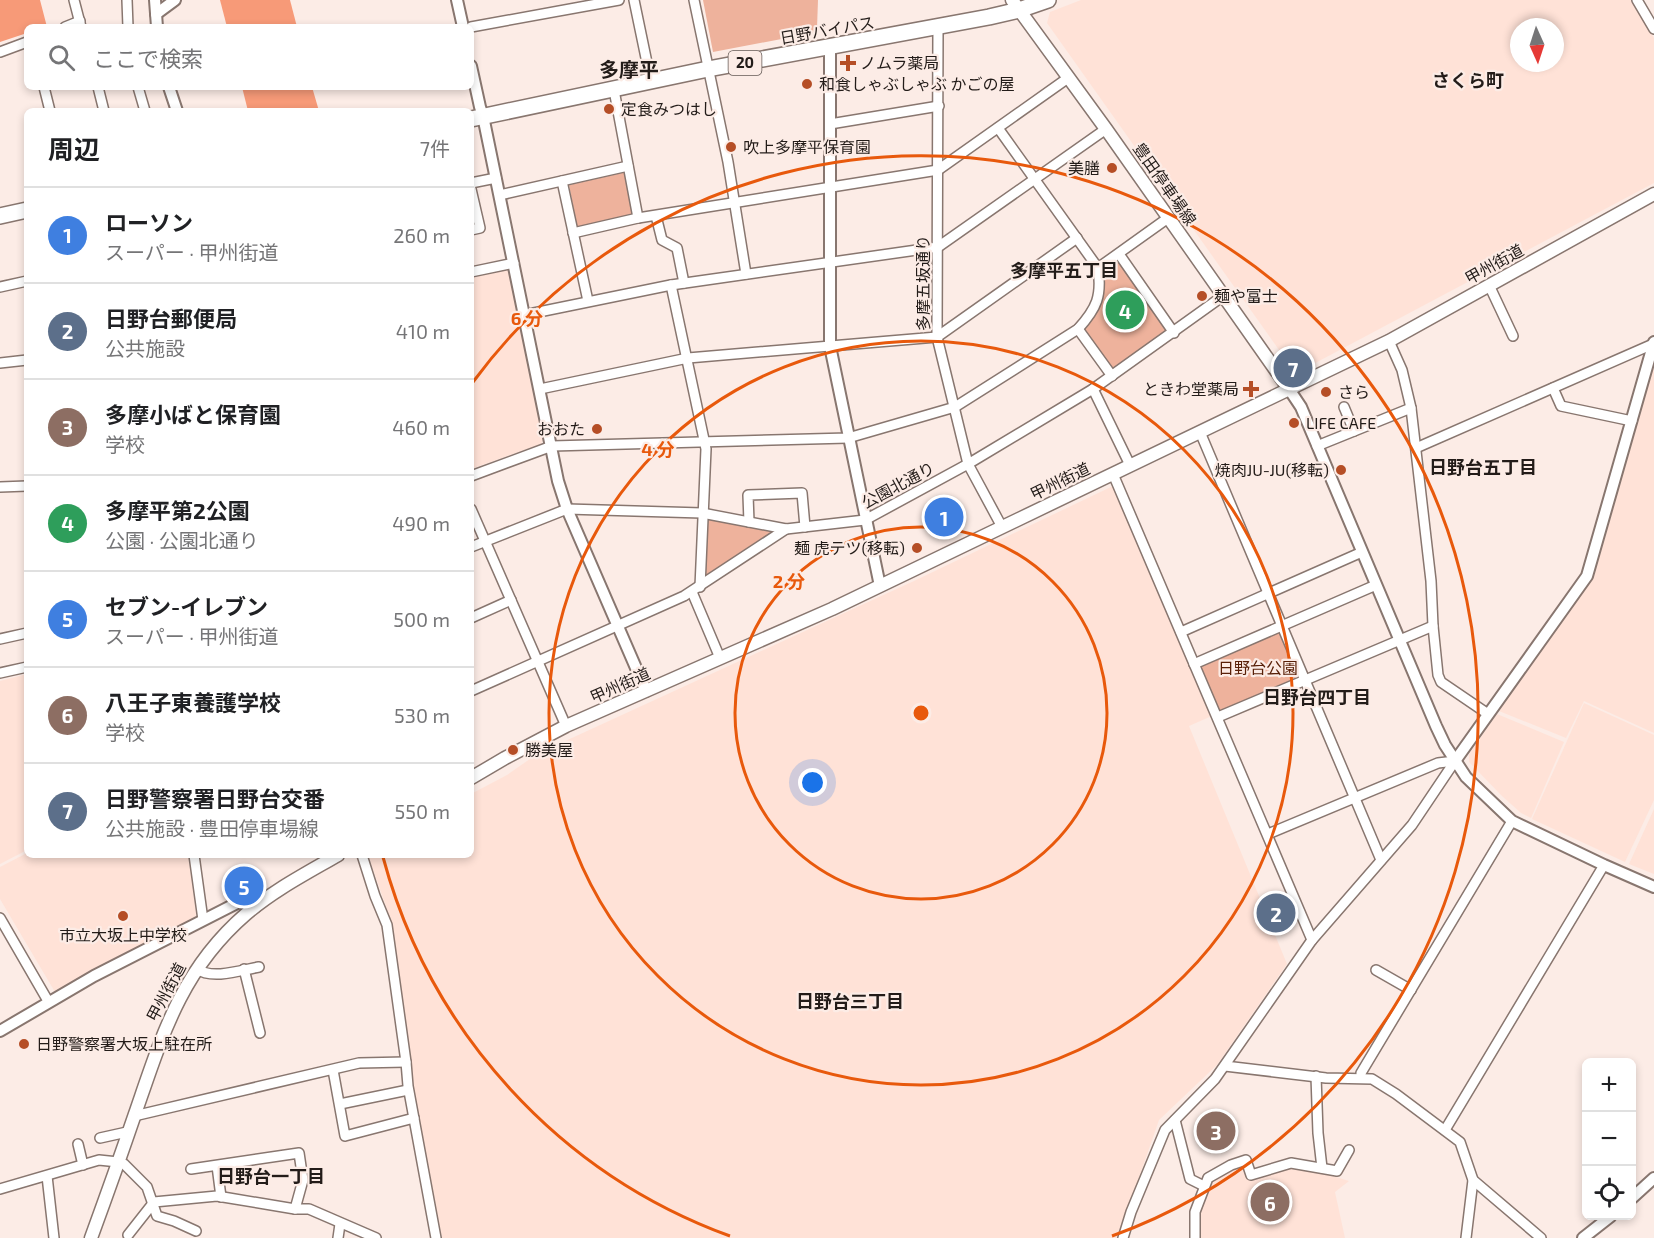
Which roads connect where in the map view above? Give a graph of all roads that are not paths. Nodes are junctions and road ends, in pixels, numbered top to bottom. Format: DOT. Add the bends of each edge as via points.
graph roads {
  1 [pos="74,0"];
  2 [pos="127,0"];
  3 [pos="156,0"];
  4 [pos="175,0"];
  5 [pos="458,0"];
  6 [pos="619,0"];
  7 [pos="634,0"];
  8 [pos="694,0"];
  9 [pos="1048,0"];
  10 [pos="1637,0"];
  11 [pos="1016,5"];
  12 [pos="156,14"];
  13 [pos="80,24"];
  14 [pos="128,24"];
  15 [pos="158,24"];
  16 [pos="462,24"];
  17 [pos="474,26"];
  18 [pos="938,27"];
  19 [pos="1654,29"];
  20 [pos="24,43"];
  21 [pos="830,48"];
  22 [pos="0,52"];
  23 [pos="708,69"];
  24 [pos="1068,78"];
  25 [pos="474,80"];
  26 [pos="651,82"];
  27 [pos="45,90"];
  28 [pos="99,90"];
  29 [pos="139,90"];
  30 [pos="171,90"];
  31 [pos="614,90"];
  32 [pos="939,106"];
  33 [pos="49,108"];
  34 [pos="103,108"];
  35 [pos="144,108"];
  36 [pos="176,108"];
  37 [pos="477,118"];
  38 [pos="830,124"];
  39 [pos="998,128"];
  40 [pos="1106,129"];
  41 [pos="628,166"];
  42 [pos="938,170"];
  43 [pos="496,178"];
  44 [pos="1035,179"];
  45 [pos="562,181"];
  46 [pos="474,182"];
  47 [pos="829,188"];
  48 [pos="1654,194"];
  49 [pos="500,195"];
  50 [pos="474,202"];
  51 [pos="736,203"];
  52 [pos="24,211"];
  53 [pos="0,216"];
  54 [pos="656,216"];
  55 [pos="1168,218"];
  56 [pos="638,219"];
  57 [pos="24,221"];
  58 [pos="0,226"];
  59 [pos="474,229"];
  60 [pos="573,233"];
  61 [pos="1077,238"];
  62 [pos="938,247"];
  63 [pos="1119,254"];
  64 [pos="829,262"];
  65 [pos="514,263"];
  66 [pos="1098,268"];
  67 [pos="474,271"];
  68 [pos="746,274"];
  69 [pos="24,282"];
  70 [pos="684,283"];
  71 [pos="671,285"];
  72 [pos="1489,285"];
  73 [pos="0,287"];
  74 [pos="1223,296"];
  75 [pos="588,301"];
  76 [pos="524,315"];
  77 [pos="1078,329"];
  78 [pos="1174,333"];
  79 [pos="1513,336"];
  80 [pos="937,337"];
  81 [pos="1389,341"];
  82 [pos="1654,343"];
  83 [pos="830,346"];
  84 [pos="688,358"];
  85 [pos="24,360"];
  86 [pos="0,363"];
  87 [pos="1112,376"];
  88 [pos="1553,388"];
  89 [pos="540,389"];
  90 [pos="1093,389"];
  91 [pos="1289,389"];
  92 [pos="955,407"];
  93 [pos="1344,407"];
  94 [pos="1411,408"];
  95 [pos="1632,421"];
  96 [pos="1354,431"];
  97 [pos="1200,432"];
  98 [pos="848,438"];
  99 [pos="705,443"];
  100 [pos="552,446"];
  101 [pos="1317,446"];
  102 [pos="1416,448"];
  103 [pos="968,464"];
  104 [pos="1130,465"];
  105 [pos="1113,474"];
  106 [pos="474,475"];
  107 [pos="24,486"];
  108 [pos="0,487"];
  109 [pos="567,509"];
  110 [pos="702,513"];
  111 [pos="474,516"];
  112 [pos="866,520"];
  113 [pos="749,522"];
  114 [pos="805,527"];
  115 [pos="1002,527"];
  116 [pos="786,529"];
  117 [pos="485,541"];
  118 [pos="474,546"];
  119 [pos="1362,552"];
  120 [pos="1376,585"];
  121 [pos="880,586"];
  122 [pos="696,589"];
  123 [pos="1269,594"];
  124 [pos="511,600"];
  125 [pos="474,617"];
  126 [pos="1282,625"];
  127 [pos="618,626"];
  128 [pos="1433,626"];
  129 [pos="1181,632"];
  130 [pos="24,634"];
  131 [pos="0,639"];
  132 [pos="1399,639"];
  133 [pos="720,658"];
  134 [pos="537,660"];
  135 [pos="1194,664"];
  136 [pos="24,669"];
  137 [pos="0,673"];
  138 [pos="1305,679"];
  139 [pos="474,689"];
  140 [pos="646,691"];
  141 [pos="1488,714"];
  142 [pos="1218,717"];
  143 [pos="566,726"];
  144 [pos="1455,761"];
  145 [pos="474,776"];
  146 [pos="1355,797"];
  147 [pos="1512,821"];
  148 [pos="1268,834"];
  149 [pos="194,858"];
  150 [pos="333,858"];
  151 [pos="363,858"];
  152 [pos="1381,860"];
  153 [pos="1604,865"];
  154 [pos="1654,887"];
  155 [pos="255,907"];
  156 [pos="0,918"];
  157 [pos="203,920"];
  158 [pos="1312,940"];
  159 [pos="259,967"];
  160 [pos="197,969"];
  161 [pos="244,969"];
  162 [pos="1376,970"];
  163 [pos="1411,990"];
  164 [pos="48,1001"];
  165 [pos="0,1031"];
  166 [pos="260,1033"];
  167 [pos="406,1062"];
  168 [pos="1225,1066"];
  169 [pos="333,1070"];
  170 [pos="1316,1076"];
  171 [pos="1361,1078"];
  172 [pos="408,1090"];
  173 [pos="340,1104"];
  174 [pos="134,1116"];
  175 [pos="414,1118"];
  176 [pos="1175,1120"];
  177 [pos="1444,1130"];
  178 [pos="127,1132"];
  179 [pos="100,1138"];
  180 [pos="78,1144"];
  181 [pos="1349,1150"];
  182 [pos="118,1162"];
  183 [pos="83,1165"];
  184 [pos="217,1166"];
  185 [pos="1322,1168"];
  186 [pos="191,1169"];
  187 [pos="47,1176"];
  188 [pos="1654,1178"];
  189 [pos="1473,1180"];
  190 [pos="1204,1186"];
  191 [pos="0,1189"];
  192 [pos="1636,1194"];
  193 [pos="221,1197"];
  194 [pos="154,1202"];
  195 [pos="296,1209"];
  196 [pos="1605,1220"];
  197 [pos="340,1224"];
  198 [pos="196,1231"];
  199 [pos="128,1235"];
  200 [pos="54,1238"];
  201 [pos="91,1238"];
  202 [pos="338,1238"];
  203 [pos="376,1238"];
  204 [pos="436,1238"];
  205 [pos="1123,1238"];
  206 [pos="1195,1238"];
  207 [pos="1466,1238"];
  208 [pos="1541,1238"];
  209 [pos="1583,1238"];
  1 -- 13 [label="street"];
  2 -- 14 [label="street"];
  3 -- 12 [label="street"];
  4 -- 12 [label="street"];
  5 -- 16 [label="street"];
  6 -- 17 [label="street"];
  7 -- 26 [label="street"];
  8 -- 23 [label="street"];
  9 -- 11 [label="highway, 日野バイパス / 20"];
  10 -- 19 [label="street"];
  11 -- 18 [label="highway, 日野バイパス / 20"];
  11 -- 24 [label="main road, 豊田停車場線"];
  12 -- 15 [label="street"];
  18 -- 21 [label="highway, 日野バイパス / 20"];
  18 -- 32 [label="street, 多摩五坂通り"];
  20 -- 22 [label="street"];
  21 -- 23 [label="highway, 日野バイパス / 20"];
  21 -- 38 [label="street"];
  23 -- 26 [label="highway, 日野バイパス / 20"];
  23 -- 51 [label="street"];
  24 -- 39 [label="street"];
  24 -- 40 [label="main road, 豊田停車場線"];
  25 -- 37 [label="street" via="480,107"];
  26 -- 31 [label="highway, 日野バイパス / 20"];
  27 -- 33 [label="street"];
  28 -- 34 [label="street"];
  29 -- 35 [label="street"];
  30 -- 36 [label="street"];
  31 -- 37 [label="highway, 日野バイパス / 20"];
  31 -- 41 [label="street"];
  32 -- 38 [label="street"];
  32 -- 42 [label="street, 多摩五坂通り"];
  37 -- 43 [label="street"];
  38 -- 47 [label="street"];
  39 -- 42 [label="street"];
  39 -- 44 [label="street"];
  40 -- 44 [label="street"];
  40 -- 55 [label="main road, 豊田停車場線"];
  41 -- 45 [label="street"];
  41 -- 56 [label="street"];
  42 -- 47 [label="street"];
  42 -- 62 [label="street, 多摩五坂通り"];
  43 -- 46 [label="street"];
  43 -- 49 [label="street"];
  44 -- 61 [label="street"];
  44 -- 62 [label="street"];
  45 -- 49 [label="street"];
  45 -- 60 [label="street"];
  47 -- 51 [label="street"];
  47 -- 64 [label="street"];
  48 -- 72 [label="main road, 甲州街道"];
  49 -- 65 [label="street"];
  50 -- 59 [label="street" via="480,228"];
  51 -- 54 [label="street"];
  51 -- 68 [label="street"];
  52 -- 53 [label="highway"];
  54 -- 56 [label="street"];
  54 -- 70 [label="street" via="662,240 676,248"];
  55 -- 63 [label="street"];
  55 -- 74 [label="main road, 豊田停車場線"];
  56 -- 60 [label="street"];
  57 -- 58 [label="highway"];
  60 -- 75 [label="street"];
  61 -- 66 [label="street"];
  61 -- 80 [label="street"];
  62 -- 64 [label="street"];
  62 -- 80 [label="street, 多摩五坂通り"];
  63 -- 66 [label="street"];
  63 -- 78 [label="street"];
  64 -- 68 [label="street"];
  64 -- 83 [label="street"];
  65 -- 67 [label="street"];
  65 -- 76 [label="street"];
  66 -- 77 [label="street" via="1098,302"];
  68 -- 70 [label="street"];
  69 -- 73 [label="street"];
  70 -- 71 [label="street"];
  71 -- 75 [label="street"];
  71 -- 84 [label="street"];
  72 -- 79 [label="street"];
  72 -- 81 [label="main road, 甲州街道"];
  74 -- 78 [label="street, 公園北通り"];
  74 -- 91 [label="main road, 豊田停車場線"];
  75 -- 76 [label="street"];
  76 -- 89 [label="street"];
  77 -- 87 [label="street"];
  77 -- 92 [label="street"];
  78 -- 87 [label="street, 公園北通り"];
  80 -- 83 [label="street"];
  80 -- 92 [label="street, 多摩五坂通り"];
  81 -- 91 [label="main road, 甲州街道"];
  81 -- 94 [label="street" via="1402,370"];
  82 -- 88 [label="street"];
  82 -- 95 [label="street"];
  83 -- 84 [label="street"];
  83 -- 98 [label="street"];
  84 -- 89 [label="street"];
  84 -- 99 [label="street"];
  85 -- 86 [label="street"];
  87 -- 90 [label="street, 公園北通り"];
  88 -- 95 [label="street" via="1561,405"];
  88 -- 102 [label="street"];
  89 -- 100 [label="street"];
  90 -- 103 [label="street, 公園北通り"];
  90 -- 104 [label="street"];
  91 -- 97 [label="main road, 甲州街道"];
  91 -- 101 [label="street"];
  92 -- 98 [label="street"];
  92 -- 103 [label="street, 多摩五坂通り"];
  93 -- 96 [label="street"];
  94 -- 96 [label="street"];
  94 -- 102 [label="street"];
  95 -- 141 [label="street" via="1587,576"];
  96 -- 101 [label="street"];
  97 -- 104 [label="main road, 甲州街道"];
  97 -- 123 [label="street"];
  98 -- 99 [label="street"];
  98 -- 112 [label="street"];
  99 -- 100 [label="street"];
  99 -- 110 [label="street"];
  100 -- 106 [label="street"];
  100 -- 109 [label="street"];
  101 -- 119 [label="street"];
  102 -- 128 [label="street"];
  103 -- 112 [label="street, 公園北通り"];
  103 -- 115 [label="street, 多摩五坂通り"];
  104 -- 105 [label="main road, 甲州街道"];
  105 -- 115 [label="main road, 甲州街道"];
  105 -- 129 [label="street"];
  107 -- 108 [label="street"];
  109 -- 110 [label="street, 公園北通り"];
  109 -- 117 [label="street, 公園北通り"];
  109 -- 127 [label="street"];
  110 -- 113 [label="street, 公園北通り"];
  110 -- 122 [label="street"];
  111 -- 117 [label="street"];
  112 -- 114 [label="street, 公園北通り"];
  112 -- 121 [label="street"];
  113 -- 114 [label="street" via="748,495 802,493"];
  113 -- 116 [label="street, 公園北通り"];
  114 -- 116 [label="street, 公園北通り"];
  115 -- 121 [label="main road, 甲州街道"];
  116 -- 122 [label="street"];
  117 -- 118 [label="street, 公園北通り"];
  117 -- 124 [label="street"];
  119 -- 120 [label="street"];
  119 -- 123 [label="street"];
  120 -- 126 [label="street"];
  120 -- 132 [label="street"];
  121 -- 133 [label="main road, 甲州街道"];
  122 -- 127 [label="street"];
  122 -- 133 [label="street"];
  123 -- 126 [label="street"];
  123 -- 129 [label="street"];
  124 -- 125 [label="street"];
  124 -- 134 [label="street"];
  126 -- 135 [label="street"];
  126 -- 138 [label="street"];
  127 -- 134 [label="street"];
  127 -- 140 [label="street"];
  128 -- 132 [label="street"];
  128 -- 141 [label="street" via="1441,682"];
  129 -- 135 [label="street"];
  130 -- 131 [label="street"];
  132 -- 138 [label="street"];
  132 -- 144 [label="street"];
  133 -- 140 [label="main road, 甲州街道"];
  134 -- 139 [label="street"];
  134 -- 143 [label="street"];
  135 -- 142 [label="street"];
  136 -- 137 [label="street"];
  138 -- 142 [label="street"];
  138 -- 146 [label="street"];
  140 -- 143 [label="main road, 甲州街道"];
  141 -- 144 [label="street"];
  142 -- 148 [label="street"];
  143 -- 145 [label="main road, 甲州街道"];
  144 -- 146 [label="street" via="1438,763"];
  144 -- 147 [label="street"];
  144 -- 152 [label="street" via="1412,825"];
  146 -- 148 [label="street"];
  146 -- 152 [label="street"];
  147 -- 153 [label="street"];
  147 -- 163 [label="street"];
  148 -- 158 [label="street"];
  149 -- 157 [label="street"];
  150 -- 155 [label="main road, 甲州街道"];
  151 -- 167 [label="street" via="387,925"];
  152 -- 158 [label="street"];
  153 -- 154 [label="street"];
  153 -- 177 [label="street"];
  155 -- 157 [label="street" via="237,903"];
  155 -- 160 [label="main road, 甲州街道"];
  156 -- 164 [label="street"];
  157 -- 164 [label="street"];
  158 -- 168 [label="street"];
  159 -- 161 [label="street"];
  160 -- 161 [label="street" via="215,974"];
  160 -- 174 [label="main road, 甲州街道" via="162,1035"];
  161 -- 166 [label="street"];
  162 -- 163 [label="street"];
  163 -- 171 [label="street"];
  164 -- 165 [label="street"];
  167 -- 169 [label="street" via="359,1063"];
  167 -- 172 [label="street"];
  168 -- 170 [label="street"];
  168 -- 176 [label="street"];
  169 -- 173 [label="street"];
  169 -- 174 [label="street"];
  170 -- 171 [label="street"];
  170 -- 185 [label="street"];
  171 -- 177 [label="street" via="1376,1081"];
  172 -- 173 [label="street"];
  172 -- 175 [label="street"];
  173 -- 175 [label="street" via="345,1136"];
  174 -- 178 [label="main road, 甲州街道"];
  175 -- 204 [label="street"];
  176 -- 190 [label="street" via="1190,1179"];
  176 -- 205 [label="street" via="1166,1130"];
  177 -- 189 [label="street" via="1460,1142"];
  178 -- 179 [label="street"];
  178 -- 182 [label="main road, 甲州街道"];
  180 -- 183 [label="street"];
  181 -- 185 [label="street" via="1337,1171"];
  182 -- 183 [label="street" via="99,1160"];
  182 -- 194 [label="street" via="147,1187"];
  182 -- 201 [label="main road, 甲州街道"];
  183 -- 187 [label="street"];
  184 -- 186 [label="street"];
  184 -- 193 [label="street"];
  184 -- 195 [label="street" via="299,1153 303,1180"];
  185 -- 190 [label="street" via="1291,1163 1251,1175 1246,1160 1208,1178"];
  187 -- 191 [label="street"];
  187 -- 200 [label="street"];
  188 -- 192 [label="street"];
  189 -- 207 [label="street"];
  189 -- 208 [label="street"];
  190 -- 206 [label="street" via="1195,1212"];
  193 -- 194 [label="street"];
  193 -- 195 [label="street"];
  194 -- 198 [label="street" via="157,1216"];
  194 -- 199 [label="street"];
  195 -- 197 [label="street" via="309,1209"];
  196 -- 209 [label="street"];
  197 -- 202 [label="street"];
  197 -- 203 [label="street"];
}
